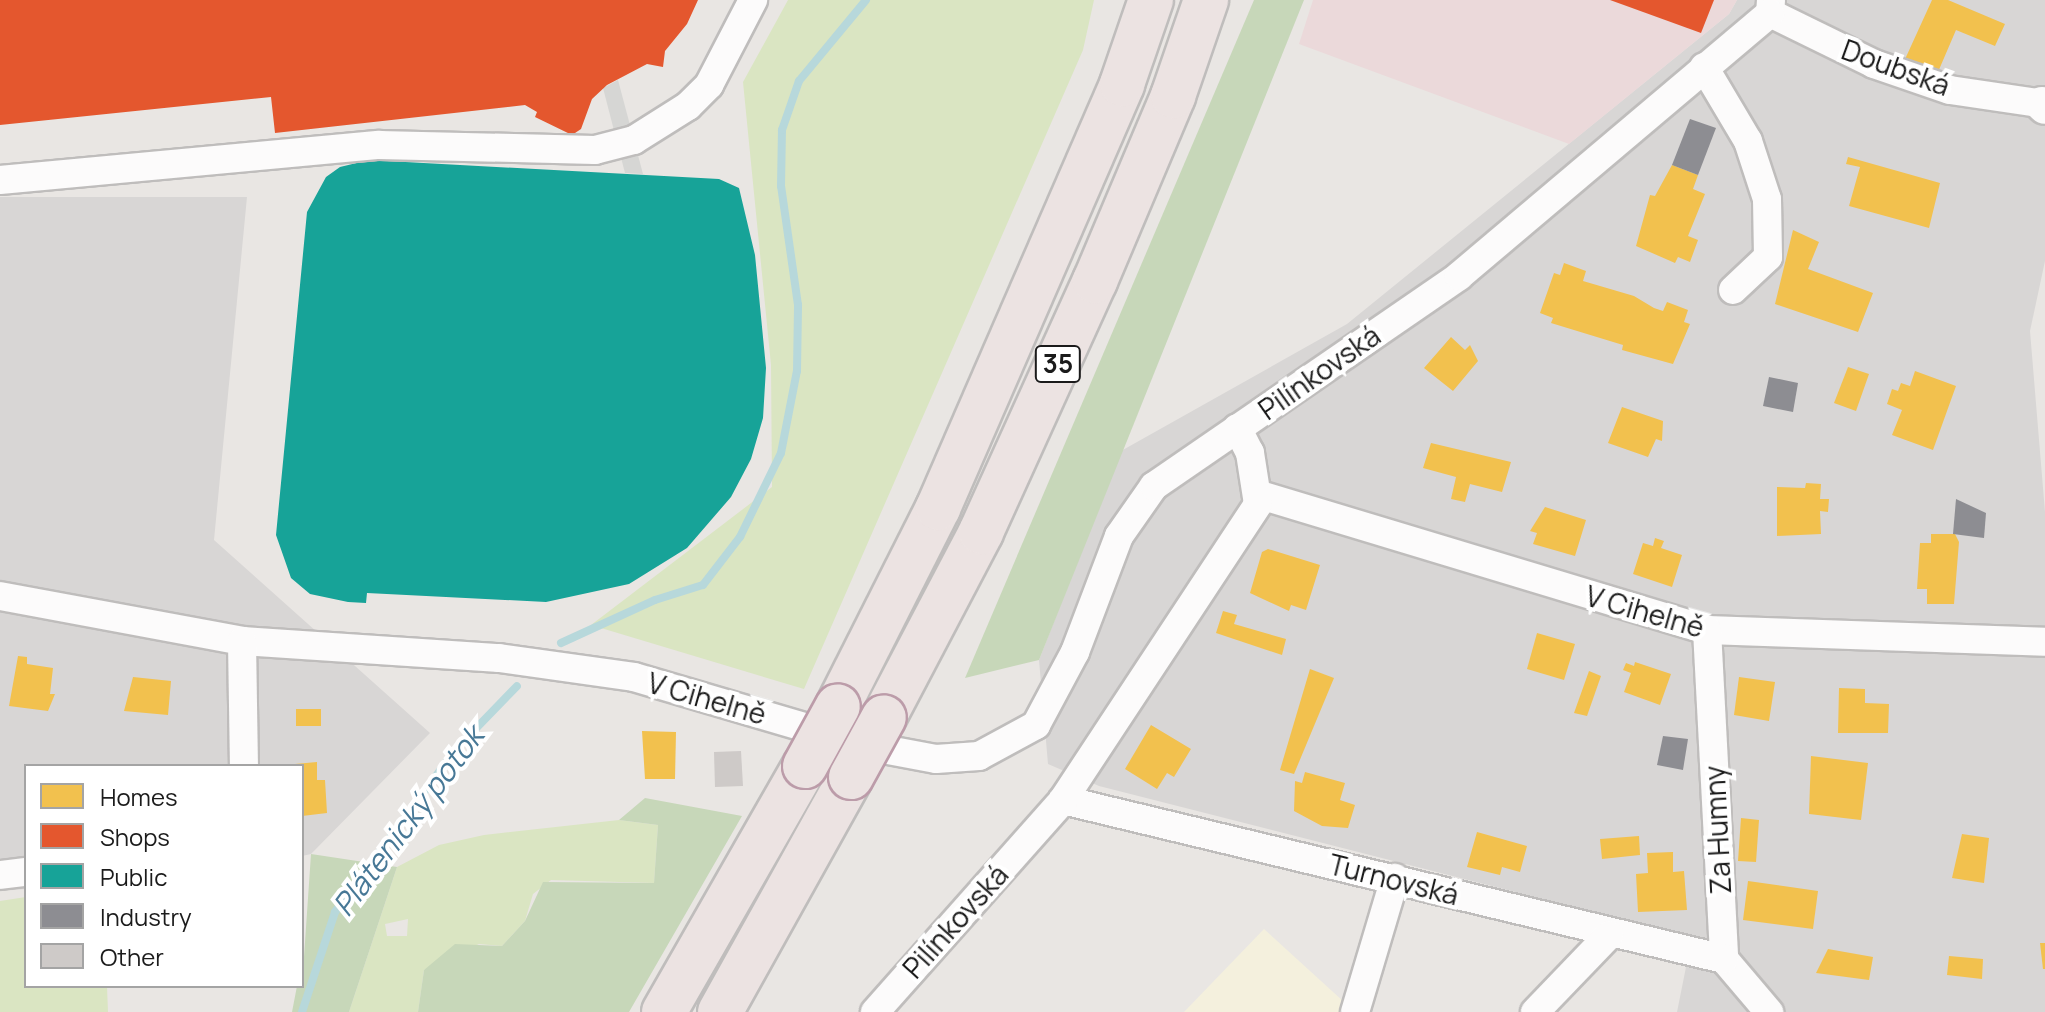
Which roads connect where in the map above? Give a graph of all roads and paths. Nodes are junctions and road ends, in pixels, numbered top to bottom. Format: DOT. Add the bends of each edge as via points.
graph roads {
  1 [pos="753,0"];
  2 [pos="1151,0"];
  3 [pos="1206,0"];
  4 [pos="1771,7"];
  5 [pos="1704,67"];
  6 [pos="2044,105"];
  7 [pos="0,180"];
  8 [pos="1733,290"];
  9 [pos="1237,428"];
  10 [pos="1260,495"];
  11 [pos="0,596"];
  12 [pos="1707,630"];
  13 [pos="242,641"];
  14 [pos="2045,642"];
  15 [pos="244,764"];
  16 [pos="1063,800"];
  17 [pos="24,872"];
  18 [pos="0,875"];
  19 [pos="1395,878"];
  20 [pos="1609,935"];
  21 [pos="1724,959"];
  22 [pos="664,1012"];
  23 [pos="720,1012"];
  24 [pos="875,1012"];
  25 [pos="1355,1012"];
  26 [pos="1535,1012"];
  27 [pos="1769,1012"];
  1 -- 7 [label="street" via="709,85 688,106 634,140 595,150 379,145"];
  2 -- 22 [label="highway, 35, bridge" via="1110,112 944,494 838,706"];
  3 -- 23 [label="highway, 35, bridge" via="1173,96 1095,281 981,532"];
  4 -- 5 [label="street, Pilínkovská"];
  4 -- 6 [label="street, Doubská" via="1874,64 1950,90"];
  5 -- 8 [label="street" via="1748,141 1767,199 1768,257"];
  5 -- 9 [label="street, Pilínkovská" via="1459,276"];
  9 -- 10 [label="street, Pilínkovská"];
  9 -- 13 [label="street, V Cihelně" via="1154,486 1119,536 1075,652 1036,725 979,756 936,759 872,747 634,677 499,658"];
  10 -- 12 [label="street, V Cihelně"];
  10 -- 16 [label="street, Pilínkovská"];
  11 -- 13 [label="street, V Cihelně"];
  12 -- 14 [label="street, V Cihelně"];
  12 -- 21 [label="street, Za Humny"];
  13 -- 15 [label="street"];
  16 -- 19 [label="street, Turnovská"];
  16 -- 24 [label="street, Pilínkovská"];
  17 -- 18 [label="street"];
  19 -- 20 [label="street, Turnovská"];
  19 -- 25 [label="street"];
  20 -- 21 [label="street, Turnovská"];
  20 -- 26 [label="street"];
  21 -- 27 [label="street"];
}
